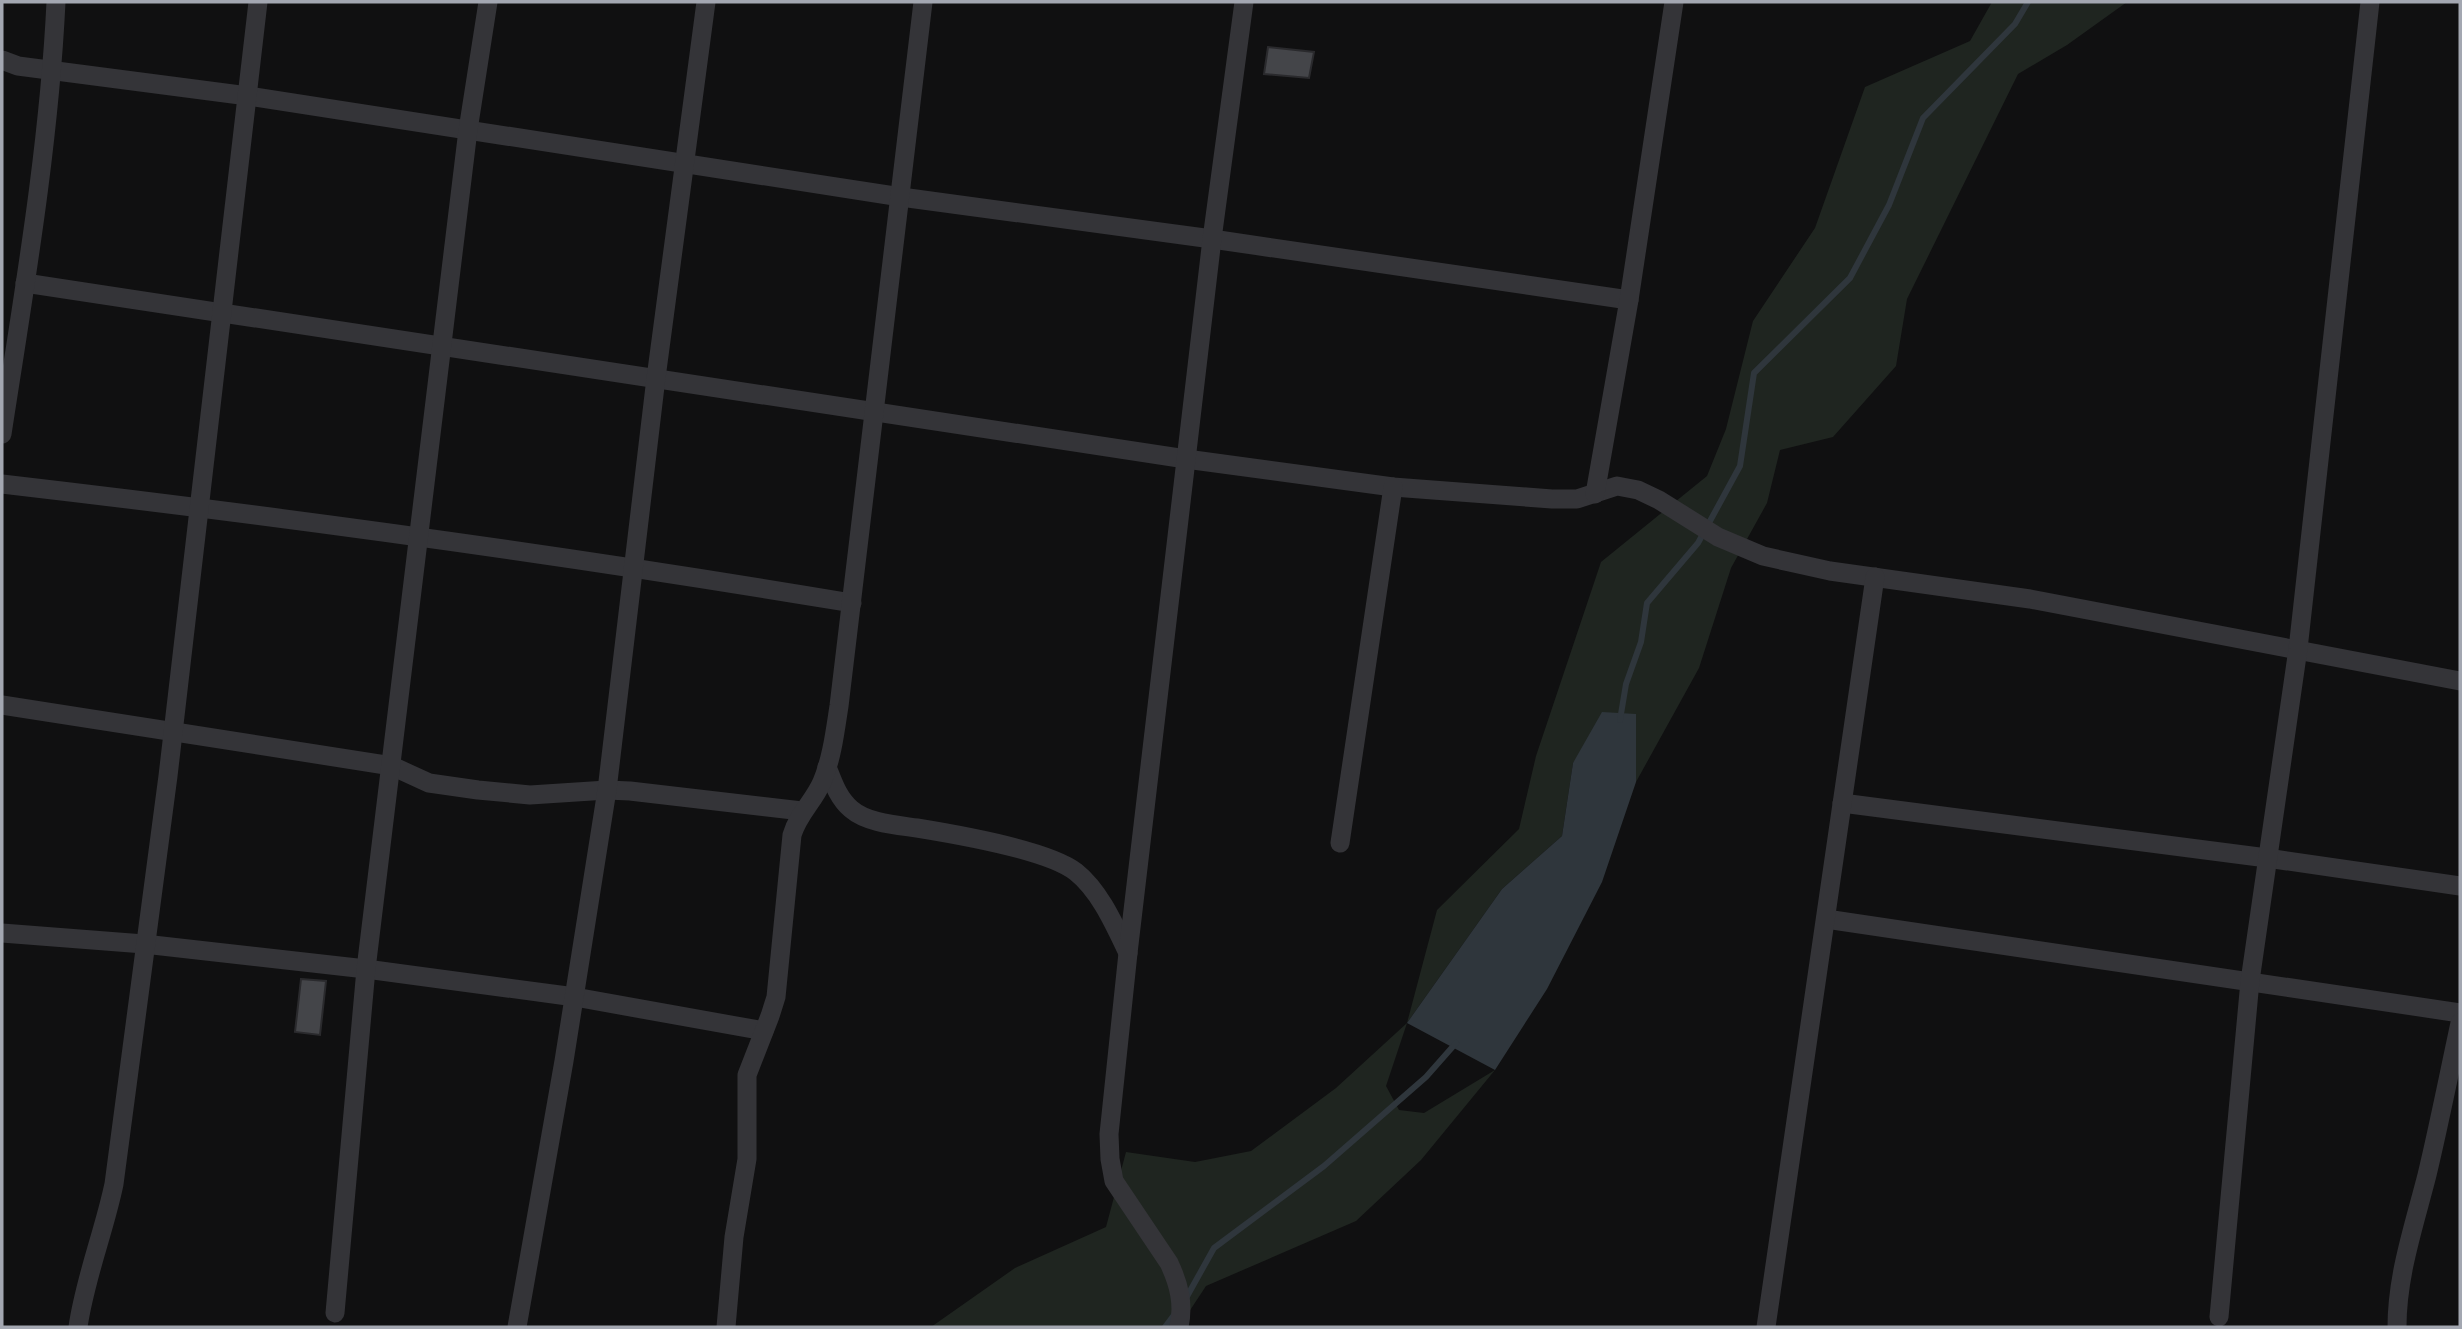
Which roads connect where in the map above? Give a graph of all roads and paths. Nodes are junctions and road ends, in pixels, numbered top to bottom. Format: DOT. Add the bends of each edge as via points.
graph roads {
  1 [pos="56,2"];
  2 [pos="258,2"];
  3 [pos="488,2"];
  4 [pos="706,2"];
  5 [pos="923,2"];
  6 [pos="1244,2"];
  7 [pos="1674,2"];
  8 [pos="2370,2"];
  9 [pos="2,60"];
  10 [pos="53,69"];
  11 [pos="248,96"];
  12 [pos="468,130"];
  13 [pos="685,164"];
  14 [pos="901,197"];
  15 [pos="1212,239"];
  16 [pos="25,283"];
  17 [pos="1629,300"];
  18 [pos="222,311"];
  19 [pos="441,346"];
  20 [pos="656,378"];
  21 [pos="874,413"];
  22 [pos="2,434"];
  23 [pos="1186,458"];
  24 [pos="2,484"];
  25 [pos="1393,487"];
  26 [pos="1595,494"];
  27 [pos="198,507"];
  28 [pos="420,536"];
  29 [pos="634,567"];
  30 [pos="1875,577"];
  31 [pos="852,603"];
  32 [pos="2298,649"];
  33 [pos="2460,681"];
  34 [pos="2,705"];
  35 [pos="172,730"];
  36 [pos="392,766"];
  37 [pos="827,767"];
  38 [pos="607,790"];
  39 [pos="1842,803"];
  40 [pos="802,811"];
  41 [pos="1340,843"];
  42 [pos="2267,858"];
  43 [pos="2460,886"];
  44 [pos="1826,919"];
  45 [pos="2,933"];
  46 [pos="144,944"];
  47 [pos="1128,953"];
  48 [pos="366,969"];
  49 [pos="2250,981"];
  50 [pos="575,997"];
  51 [pos="2460,1013"];
  52 [pos="2460,1023"];
  53 [pos="764,1031"];
  54 [pos="335,1313"];
  55 [pos="2220,1317"];
  56 [pos="78,1327"];
  57 [pos="517,1327"];
  58 [pos="726,1327"];
  59 [pos="1180,1327"];
  60 [pos="1766,1327"];
  61 [pos="2397,1327"];
  1 -- 10 [label="street"];
  2 -- 11 [label="street"];
  3 -- 12 [label="street"];
  4 -- 13 [label="street"];
  5 -- 14 [label="street"];
  6 -- 15 [label="street"];
  7 -- 17 [label="street"];
  8 -- 32 [label="street"];
  9 -- 10 [label="street"];
  10 -- 11 [label="street"];
  10 -- 16 [label="street"];
  11 -- 12 [label="street"];
  11 -- 18 [label="street"];
  12 -- 13 [label="street"];
  12 -- 19 [label="street"];
  13 -- 14 [label="street"];
  13 -- 20 [label="street"];
  14 -- 15 [label="street"];
  14 -- 21 [label="street"];
  15 -- 17 [label="street"];
  15 -- 23 [label="street"];
  16 -- 18 [label="street"];
  16 -- 22 [label="street"];
  17 -- 26 [label="street"];
  18 -- 19 [label="street"];
  18 -- 27 [label="street"];
  19 -- 20 [label="street"];
  19 -- 28 [label="street"];
  20 -- 21 [label="street"];
  20 -- 29 [label="street"];
  21 -- 23 [label="street"];
  21 -- 31 [label="street"];
  23 -- 25 [label="street"];
  23 -- 47 [label="street"];
  24 -- 27 [label="street"];
  25 -- 26 [label="street" via="1552,499"];
  25 -- 41 [label="street"];
  26 -- 30 [label="street" via="1617,486 1638,490 1717,537 1763,556"];
  27 -- 28 [label="street"];
  27 -- 35 [label="street"];
  28 -- 29 [label="street"];
  28 -- 36 [label="street"];
  29 -- 31 [label="street"];
  29 -- 38 [label="street"];
  30 -- 32 [label="street" via="2029,599"];
  30 -- 39 [label="street"];
  31 -- 37 [label="street"];
  32 -- 33 [label="street"];
  32 -- 42 [label="street"];
  34 -- 35 [label="street"];
  35 -- 36 [label="street"];
  35 -- 46 [label="street"];
  36 -- 38 [label="street" via="451,787 530,795"];
  36 -- 48 [label="street"];
  37 -- 40 [label="street"];
  37 -- 47 [label="street" via="841,798 863,816 1041,856 1077,872 1102,905"];
  38 -- 40 [label="street"];
  38 -- 50 [label="street"];
  39 -- 42 [label="street"];
  39 -- 44 [label="street"];
  40 -- 53 [label="street" via="792,835 776,997"];
  42 -- 43 [label="street"];
  42 -- 49 [label="street"];
  44 -- 49 [label="street"];
  44 -- 60 [label="street"];
  45 -- 46 [label="street"];
  46 -- 48 [label="street"];
  46 -- 56 [label="street" via="114,1184"];
  47 -- 59 [label="street" via="1110,1159 1114,1181 1170,1263 1182,1310"];
  48 -- 50 [label="street"];
  48 -- 54 [label="street"];
  49 -- 51 [label="street"];
  49 -- 55 [label="street"];
  50 -- 53 [label="street"];
  50 -- 57 [label="street"];
  52 -- 61 [label="street" via="2403,1266"];
  53 -- 58 [label="street" via="747,1074 747,1159"];
}
